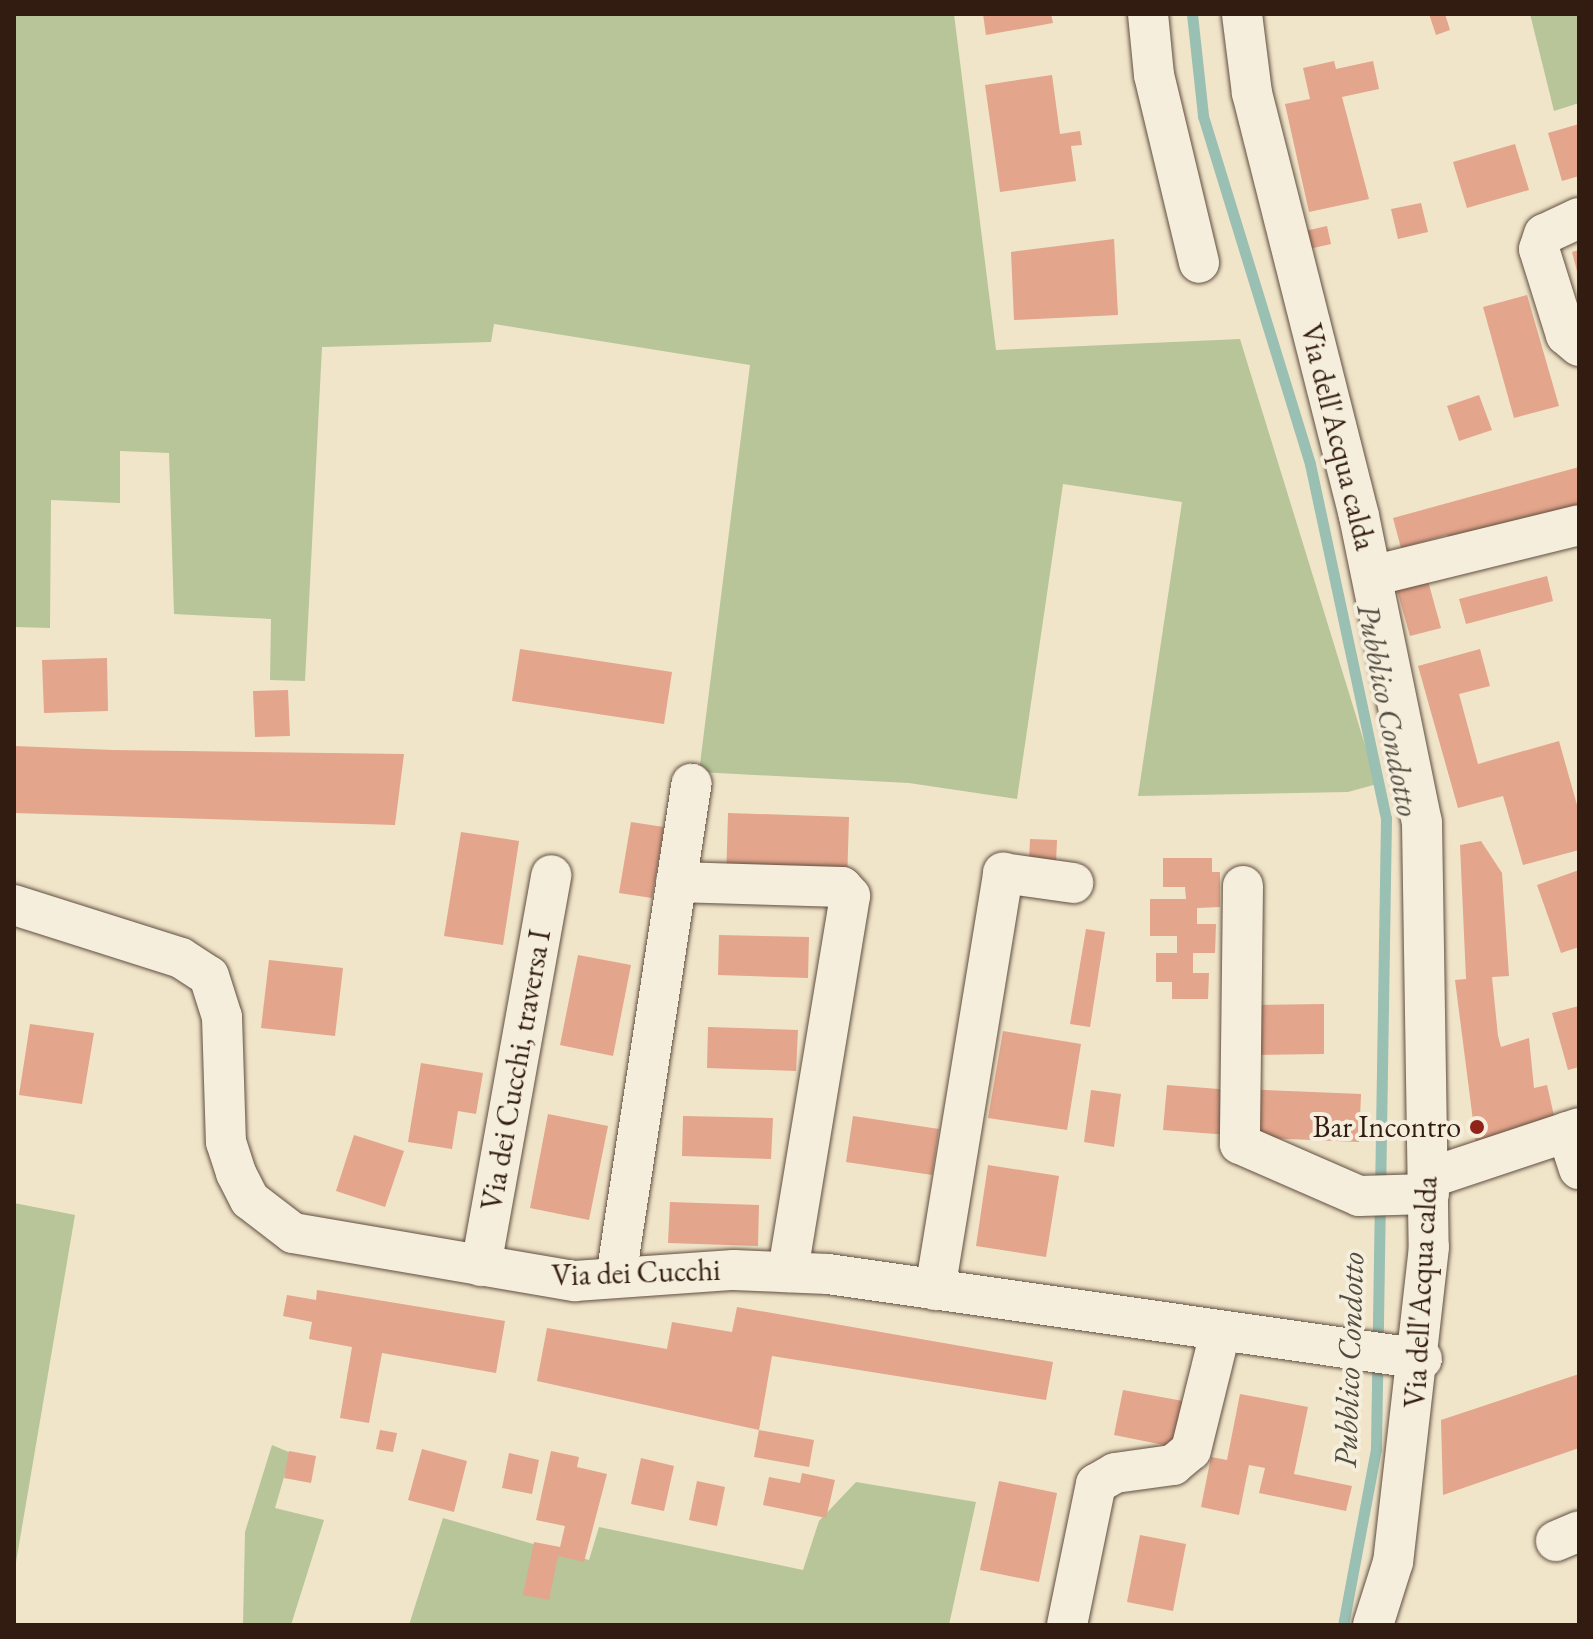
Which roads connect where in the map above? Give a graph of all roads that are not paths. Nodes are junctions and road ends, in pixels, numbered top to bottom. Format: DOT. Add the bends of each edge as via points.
graph roads {
  1 [pos="1148,14"];
  2 [pos="1242,14"];
  3 [pos="1579,218"];
  4 [pos="1199,263"];
  5 [pos="1579,346"];
  6 [pos="1579,525"];
  7 [pos="1372,576"];
  8 [pos="691,784"];
  9 [pos="551,875"];
  10 [pos="676,882"];
  11 [pos="1073,883"];
  12 [pos="1243,886"];
  13 [pos="14,905"];
  14 [pos="1575,1143"];
  15 [pos="1408,1190"];
  16 [pos="481,1266"];
  17 [pos="788,1272"];
  18 [pos="616,1277"];
  19 [pos="935,1290"];
  20 [pos="1220,1333"];
  21 [pos="1422,1359"];
  22 [pos="1067,1625"];
  23 [pos="1373,1625"];
  1 -- 4 [label="street" via="1154,75"];
  2 -- 7 [label="street, Via dell'Acqua calda" via="1252,93"];
  3 -- 5 [label="street" via="1544,234 1539,249 1566,335"];
  6 -- 7 [label="street"];
  7 -- 15 [label="street, Via dell'Acqua calda" via="1422,822"];
  8 -- 10 [label="street"];
  9 -- 16 [label="street, Via dei Cucchi, traversa I"];
  10 -- 17 [label="street" via="842,887 850,896"];
  10 -- 18 [label="street"];
  11 -- 19 [label="street" via="1003,873"];
  12 -- 15 [label="street" via="1240,1144 1359,1196"];
  13 -- 16 [label="street, Via dei Cucchi" via="181,958 209,976 222,1017 226,1142 250,1200 267,1217 293,1233"];
  14 -- 15 [label="street"];
  15 -- 21 [label="street, Via dell'Acqua calda"];
  16 -- 18 [label="street, Via dei Cucchi" via="575,1281"];
  17 -- 18 [label="street, Via dei Cucchi"];
  17 -- 19 [label="street, Via dei Cucchi"];
  19 -- 20 [label="street, Via dei Cucchi"];
  20 -- 21 [label="street, Via dei Cucchi" via="1356,1355"];
  20 -- 22 [label="street" via="1191,1450 1173,1465 1115,1473 1096,1484"];
  21 -- 23 [label="street, Via dell'Acqua calda" via="1393,1562"];
}
